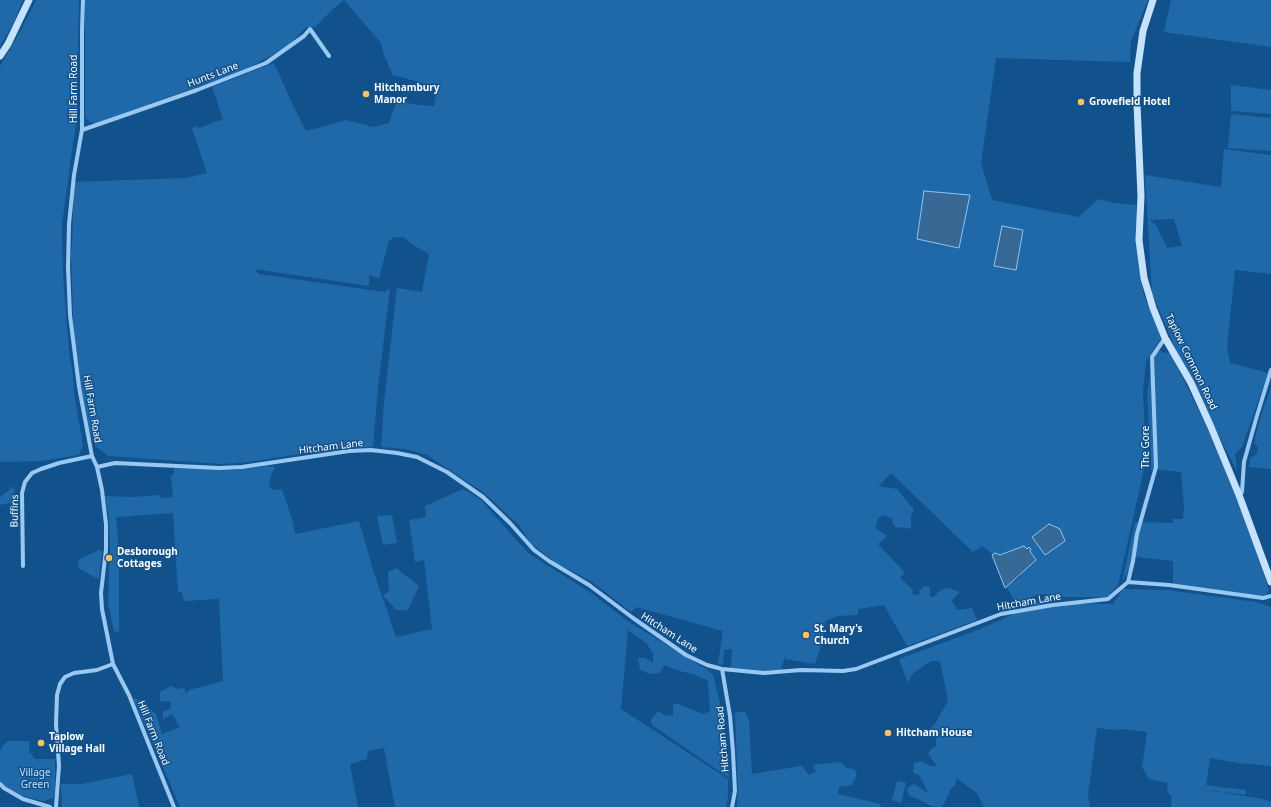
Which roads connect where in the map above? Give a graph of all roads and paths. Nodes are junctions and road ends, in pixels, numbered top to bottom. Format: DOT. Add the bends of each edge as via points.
graph roads {
  1 [pos="29,0"];
  2 [pos="83,0"];
  3 [pos="1152,0"];
  4 [pos="0,56"];
  5 [pos="329,56"];
  6 [pos="82,130"];
  7 [pos="1165,338"];
  8 [pos="1271,370"];
  9 [pos="1270,379"];
  10 [pos="92,456"];
  11 [pos="97,467"];
  12 [pos="1238,495"];
  13 [pos="23,566"];
  14 [pos="1128,582"];
  15 [pos="1271,582"];
  16 [pos="1271,596"];
  17 [pos="113,664"];
  18 [pos="722,669"];
  19 [pos="0,784"];
  20 [pos="50,807"];
  21 [pos="56,807"];
  22 [pos="174,807"];
  23 [pos="732,807"];
  1 -- 4 [label="street"];
  2 -- 6 [label="street, Hill Farm Road"];
  3 -- 7 [label="street, Taplow Common Road" via="1143,31 1137,72 1141,196 1139,240 1144,278"];
  5 -- 6 [label="street, Hunts Lane" via="310,29 266,63"];
  6 -- 10 [label="street, Hill Farm Road" via="74,175 68,267 70,315 79,387"];
  7 -- 12 [label="street, Taplow Common Road" via="1191,383 1211,426"];
  7 -- 14 [label="street, The Gore" via="1152,357 1156,467 1137,534"];
  8 -- 9 [label="street"];
  9 -- 12 [label="street" via="1244,462 1242,492"];
  10 -- 11 [label="street, Hill Farm Road"];
  10 -- 13 [label="street, Buffins" via="41,469 32,473 26,482 22,493"];
  11 -- 17 [label="street, Hill Farm Road" via="106,524 106,549 100,593"];
  11 -- 18 [label="street, Hitcham Lane" via="116,463 242,467 372,450 417,457 446,472 483,497 549,562 589,584 686,655"];
  12 -- 15 [label="street, Taplow Common Road"];
  14 -- 16 [label="street" via="1263,598"];
  14 -- 18 [label="street, Hitcham Lane" via="1108,599 1001,614 856,669 764,673"];
  17 -- 21 [label="street" via="97,670 74,673 65,677 60,684 56,724 59,766"];
  17 -- 22 [label="street, Hill Farm Road" via="129,696"];
  18 -- 23 [label="street, Hitcham Road" via="733,752 735,791"];
  19 -- 20 [label="street" via="23,799"];
}
